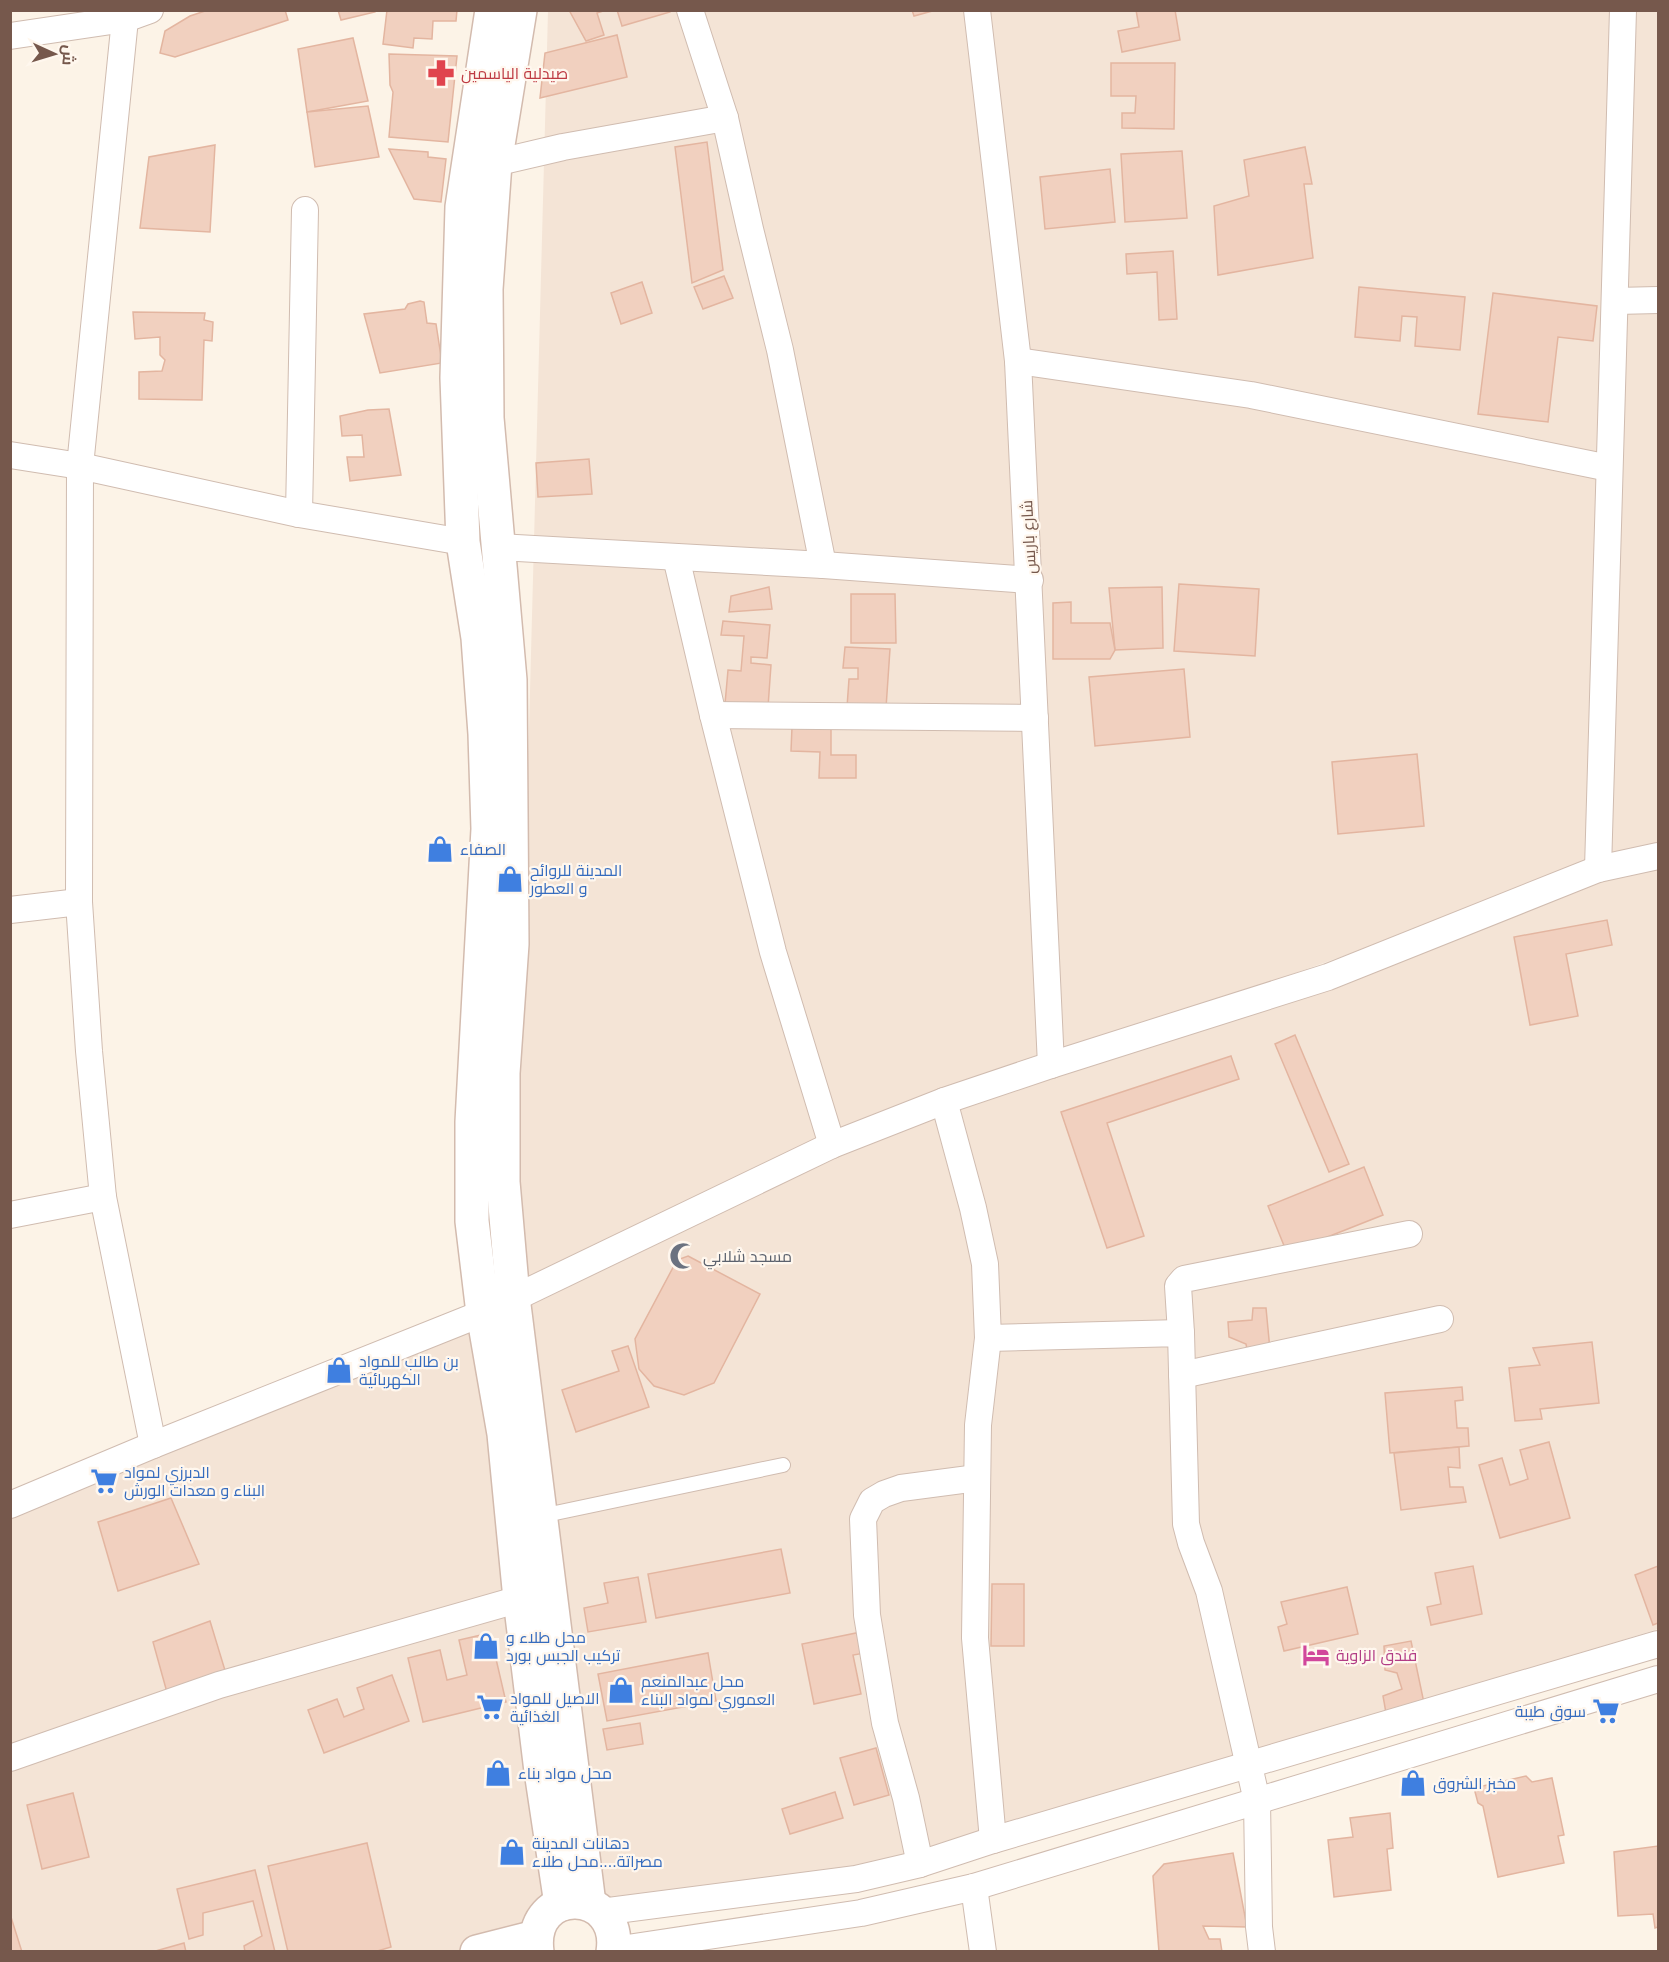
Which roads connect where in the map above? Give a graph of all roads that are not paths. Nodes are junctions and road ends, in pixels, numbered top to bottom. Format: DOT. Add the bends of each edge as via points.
graph roads {
  1 [pos="150,10"];
  2 [pos="492,10"];
  3 [pos="520,10"];
  4 [pos="690,10"];
  5 [pos="977,10"];
  6 [pos="1623,10"];
  7 [pos="123,15"];
  8 [pos="10,36"];
  9 [pos="725,118"];
  10 [pos="495,163"];
  11 [pos="305,210"];
  12 [pos="1659,300"];
  13 [pos="1616,302"];
  14 [pos="1018,361"];
  15 [pos="10,455"];
  16 [pos="80,466"];
  17 [pos="1609,468"];
  18 [pos="299,514"];
  19 [pos="463,543"];
  20 [pos="498,548"];
  21 [pos="676,557"];
  22 [pos="823,565"];
  23 [pos="1030,580"];
  24 [pos="713,715"];
  25 [pos="1035,718"];
  26 [pos="1659,856"];
  27 [pos="1598,869"];
  28 [pos="79,902"];
  29 [pos="10,910"];
  30 [pos="1051,1065"];
  31 [pos="944,1101"];
  32 [pos="832,1146"];
  33 [pos="103,1197"];
  34 [pos="10,1215"];
  35 [pos="1409,1234"];
  36 [pos="513,1297"];
  37 [pos="483,1313"];
  38 [pos="1440,1319"];
  39 [pos="1180,1333"];
  40 [pos="988,1338"];
  41 [pos="1182,1375"];
  42 [pos="153,1444"];
  43 [pos="783,1465"];
  44 [pos="977,1478"];
  45 [pos="10,1505"];
  46 [pos="541,1516"];
  47 [pos="520,1599"];
  48 [pos="1659,1644"];
  49 [pos="1659,1679"];
  50 [pos="10,1758"];
  51 [pos="1250,1764"];
  52 [pos="1257,1801"];
  53 [pos="993,1840"];
  54 [pos="920,1864"];
  55 [pos="974,1887"];
  56 [pos="584,1906"];
  57 [pos="536,1944"];
  58 [pos="613,1951"];
  59 [pos="477,1952"];
  60 [pos="983,1952"];
  61 [pos="1262,1952"];
  1 -- 7 [label="street"];
  2 -- 19 [label="street" via="462,207 457,378"];
  3 -- 10 [label="street"];
  4 -- 9 [label="street"];
  5 -- 14 [label="street, شارع باريس"];
  6 -- 13 [label="street"];
  7 -- 8 [label="street"];
  7 -- 16 [label="street"];
  9 -- 10 [label="street"];
  9 -- 22 [label="street" via="780,350"];
  10 -- 20 [label="street" via="486,289 487,418"];
  11 -- 18 [label="street"];
  12 -- 13 [label="street"];
  13 -- 17 [label="street"];
  14 -- 17 [label="street" via="1251,395"];
  14 -- 23 [label="street, شارع باريس"];
  15 -- 16 [label="street"];
  16 -- 18 [label="street"];
  16 -- 28 [label="street"];
  17 -- 27 [label="street"];
  18 -- 19 [label="street"];
  19 -- 37 [label="street" via="478,638 488,829 472,1122 472,1221"];
  20 -- 21 [label="street"];
  20 -- 36 [label="street" via="510,680 512,944 503,1072 503,1182"];
  21 -- 22 [label="street"];
  21 -- 24 [label="street"];
  22 -- 23 [label="street"];
  23 -- 25 [label="street, شارع باريس"];
  24 -- 25 [label="street"];
  24 -- 32 [label="street" via="773,952"];
  25 -- 30 [label="street, شارع باريس"];
  26 -- 27 [label="street"];
  27 -- 30 [label="street" via="1328,977"];
  28 -- 29 [label="street"];
  28 -- 33 [label="street"];
  30 -- 31 [label="street"];
  31 -- 32 [label="street"];
  31 -- 40 [label="street" via="985,1264"];
  32 -- 36 [label="street"];
  33 -- 34 [label="street"];
  33 -- 42 [label="street"];
  35 -- 39 [label="street" via="1184,1279 1178,1286"];
  36 -- 37 [label="street"];
  36 -- 46 [label="street"];
  37 -- 42 [label="street"];
  37 -- 47 [label="street" via="504,1434"];
  38 -- 41 [label="street"];
  39 -- 40 [label="street"];
  39 -- 41 [label="street"];
  40 -- 44 [label="street" via="978,1425"];
  41 -- 51 [label="street" via="1186,1524 1209,1591"];
  42 -- 45 [label="street"];
  43 -- 46 [label="lane"];
  44 -- 53 [label="street" via="975,1638"];
  44 -- 54 [label="street" via="901,1488 884,1494 872,1501 863,1519 867,1615 885,1723"];
  46 -- 56 [label="street"];
  47 -- 50 [label="street" via="219,1685"];
  47 -- 56 [label="street" via="541,1771"];
  48 -- 51 [label="street"];
  49 -- 52 [label="street"];
  51 -- 52 [label="street"];
  51 -- 53 [label="street"];
  52 -- 55 [label="street"];
  52 -- 61 [label="street"];
  53 -- 54 [label="street"];
  54 -- 56 [label="street" via="856,1879"];
  55 -- 58 [label="street" via="861,1913"];
  55 -- 60 [label="street"];
  56 -- 57 [label="street" via="546,1914 538,1925"];
  56 -- 58 [label="street" via="610,1923"];
  57 -- 59 [label="street"];
}
